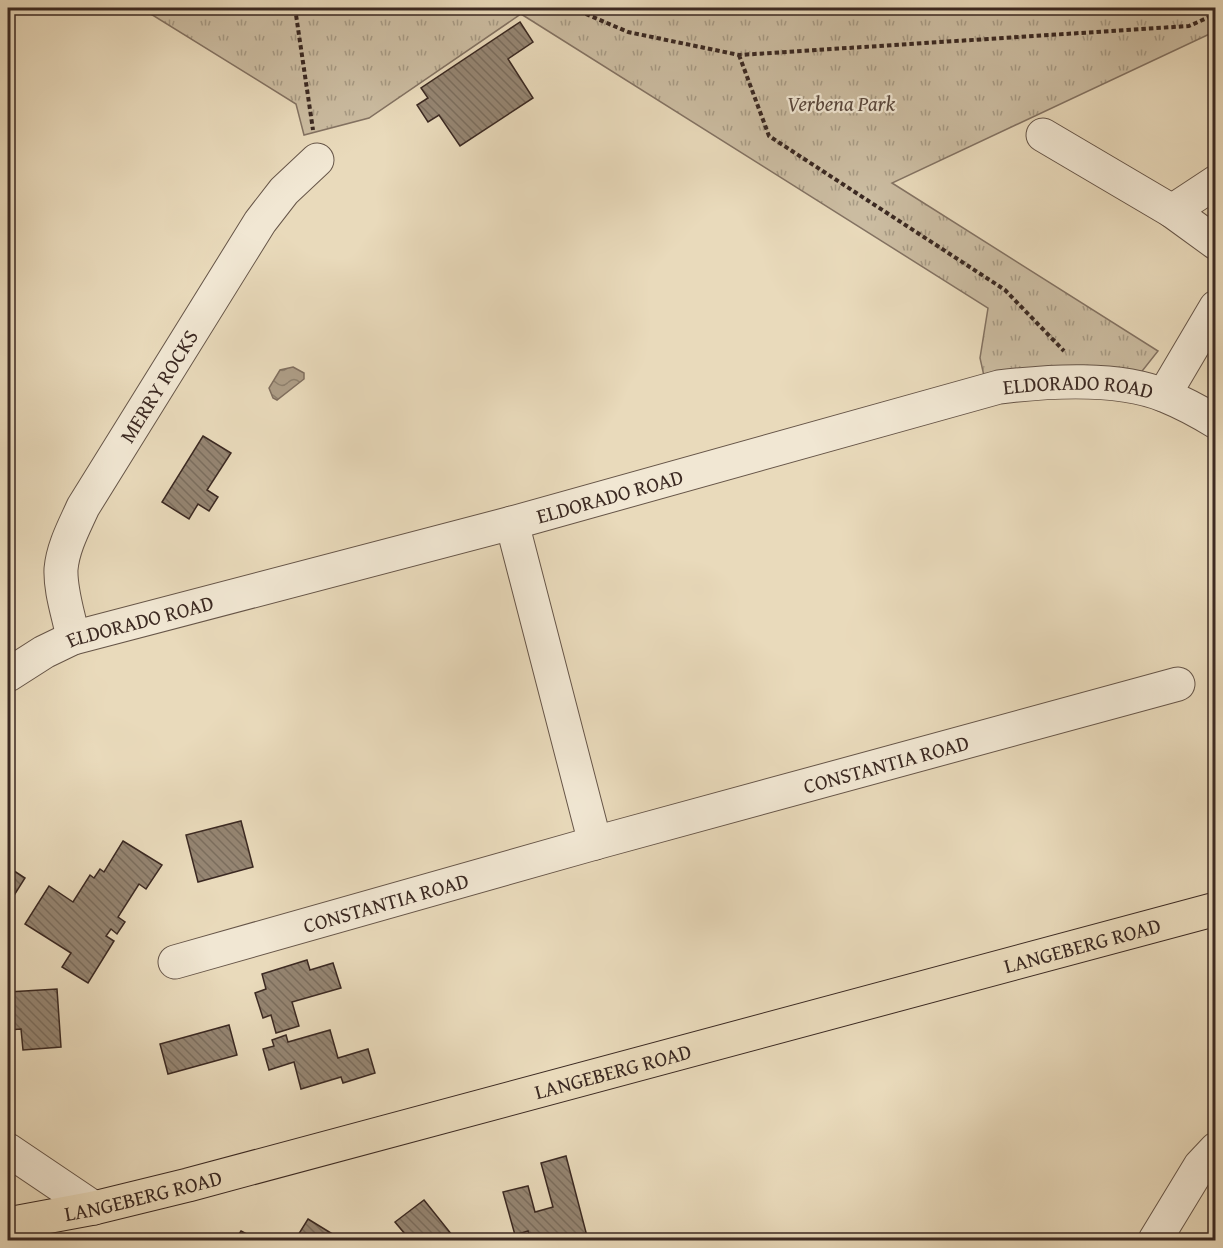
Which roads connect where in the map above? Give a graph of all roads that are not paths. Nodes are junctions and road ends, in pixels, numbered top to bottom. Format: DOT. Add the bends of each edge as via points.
graph roads {
  1 [pos="1043,135"];
  2 [pos="317,160"];
  3 [pos="1215,182"];
  4 [pos="1172,211"];
  5 [pos="1215,243"];
  6 [pos="1215,307"];
  7 [pos="1164,395"];
  8 [pos="1215,422"];
  9 [pos="512,523"];
  10 [pos="73,638"];
  11 [pos="8,675"];
  12 [pos="1178,684"];
  13 [pos="595,843"];
  14 [pos="1215,909"];
  15 [pos="175,962"];
  16 [pos="1215,1149"];
  17 [pos="8,1150"];
  18 [pos="94,1208"];
  19 [pos="8,1224"];
  20 [pos="1155,1240"];
  1 -- 4 [label="street"];
  2 -- 10 [label="street, MERRY ROCKS" via="284,191 260,222 83,507 61,569"];
  3 -- 4 [label="street"];
  4 -- 5 [label="street"];
  6 -- 7 [label="street"];
  7 -- 8 [label="street, ELDORADO ROAD"];
  7 -- 9 [label="street, ELDORADO ROAD" via="1094,382 999,387"];
  9 -- 10 [label="street, ELDORADO ROAD"];
  9 -- 13 [label="street"];
  10 -- 11 [label="street, ELDORADO ROAD"];
  12 -- 13 [label="street, CONSTANTIA ROAD"];
  13 -- 15 [label="street, CONSTANTIA ROAD"];
  14 -- 18 [label="main road, LANGEBERG ROAD"];
  16 -- 20 [label="street" via="1200,1166"];
  17 -- 18 [label="street"];
  18 -- 19 [label="main road, LANGEBERG ROAD"];
}
